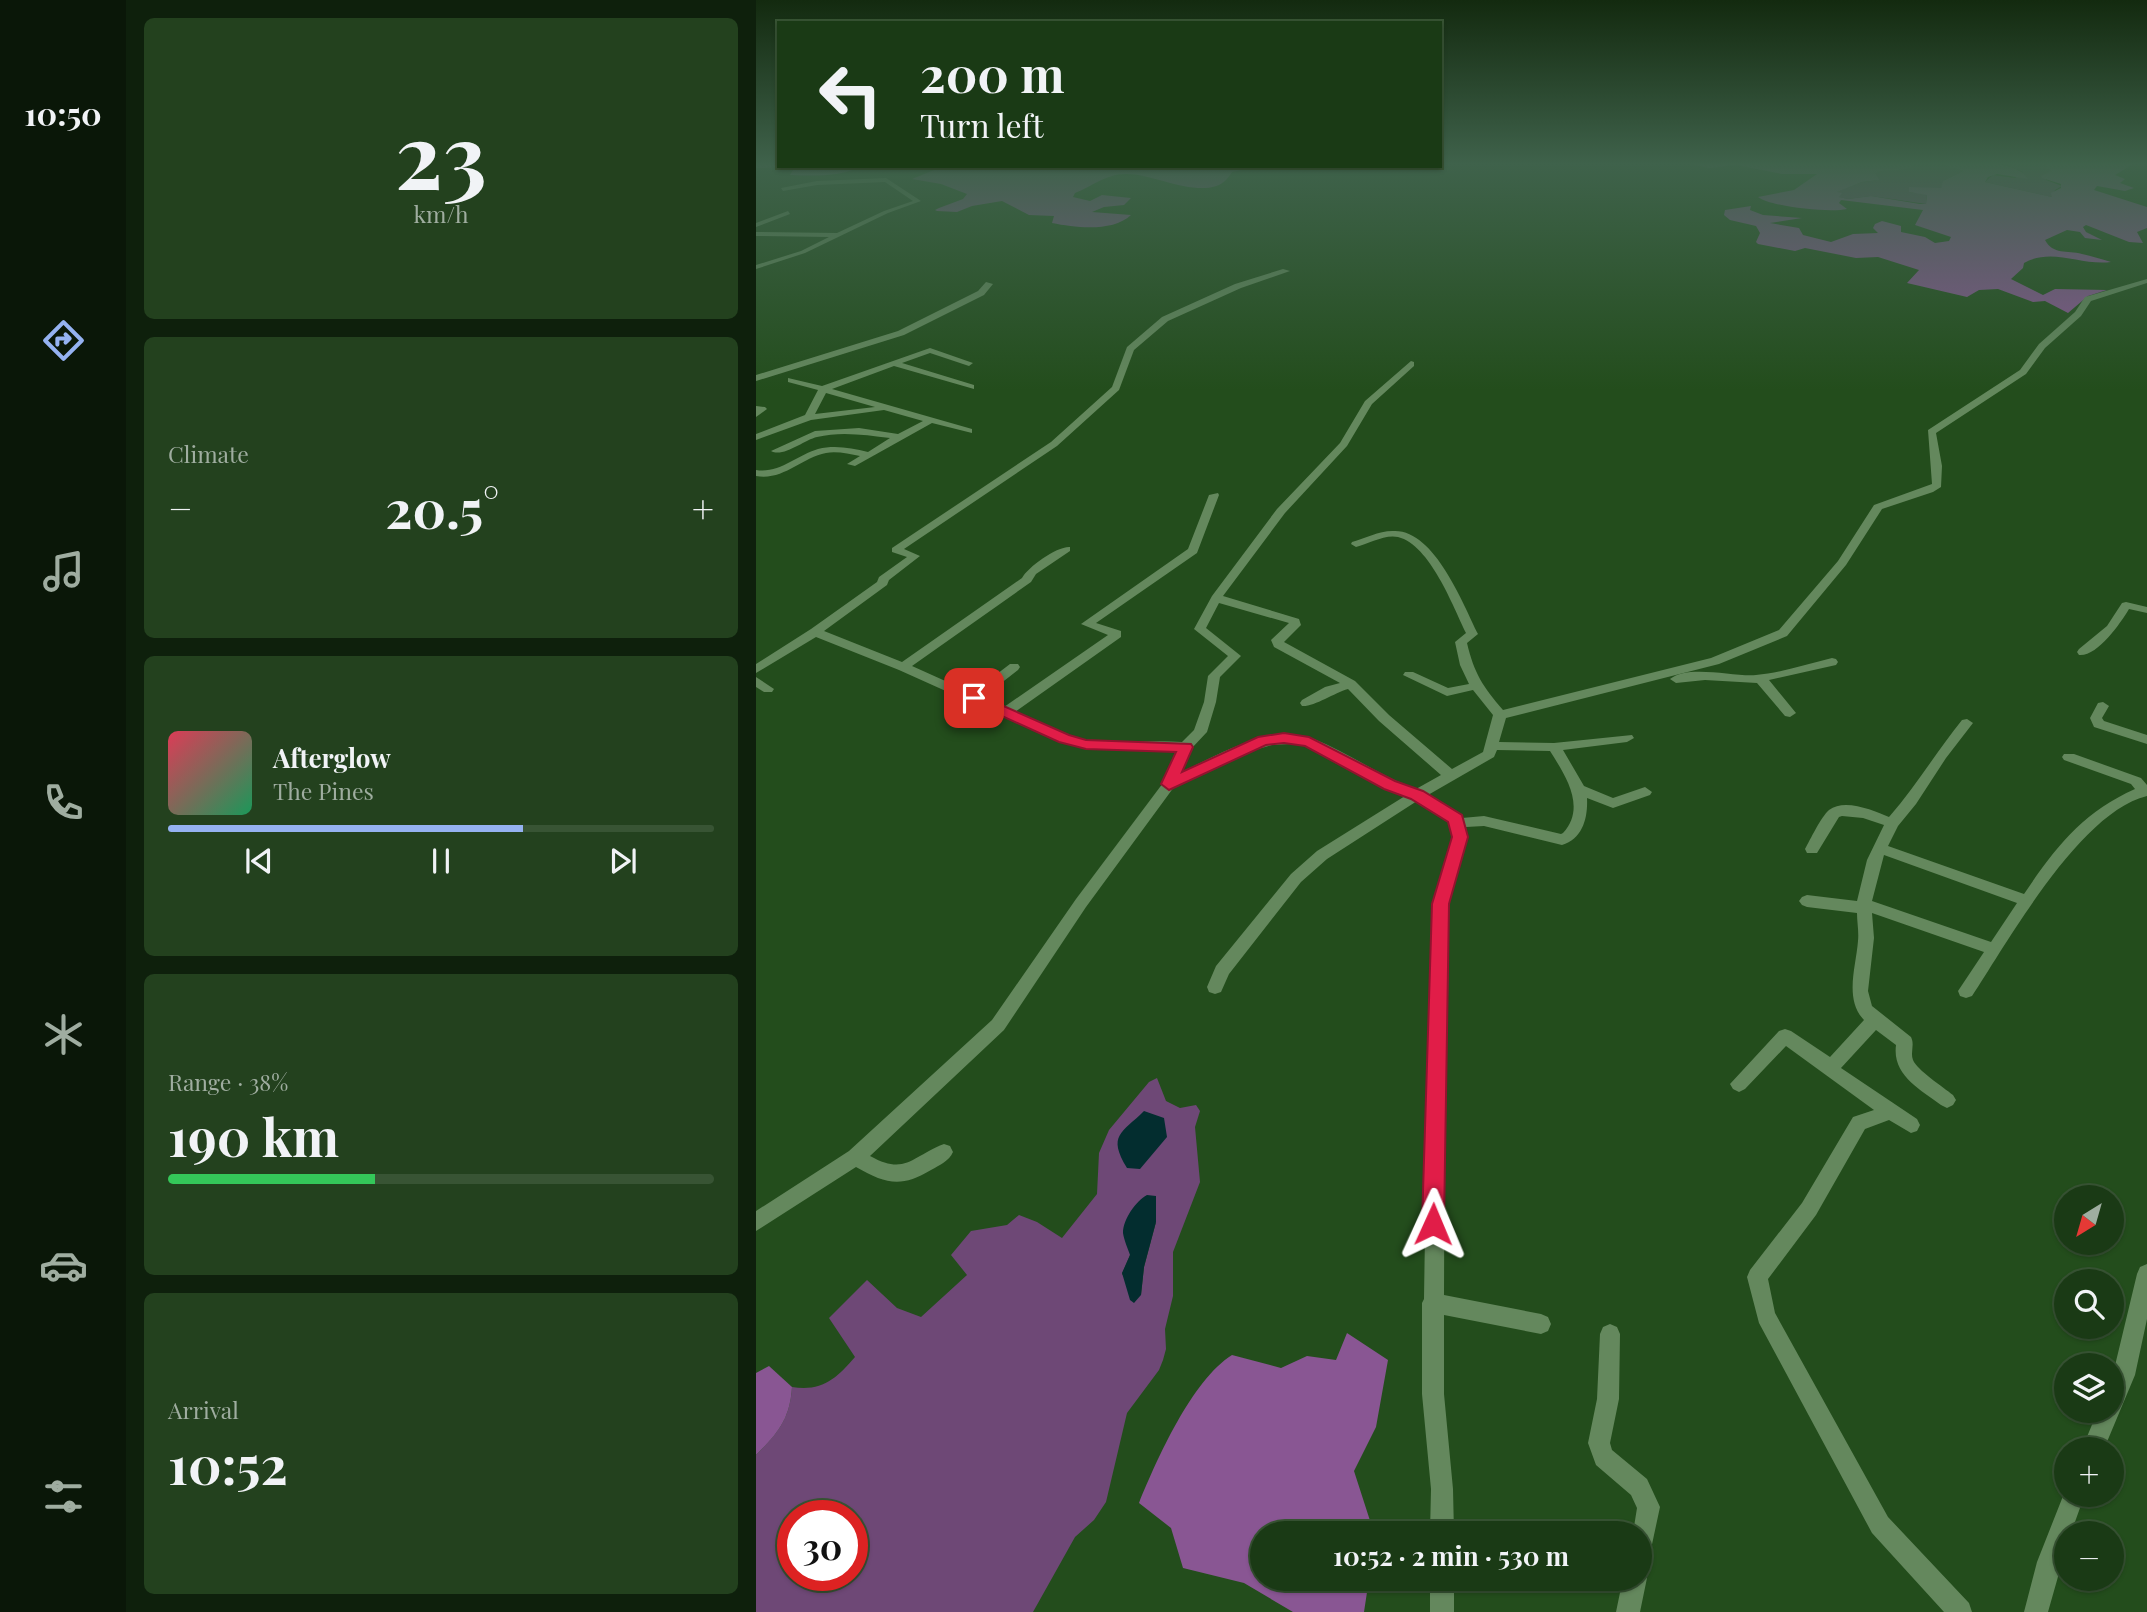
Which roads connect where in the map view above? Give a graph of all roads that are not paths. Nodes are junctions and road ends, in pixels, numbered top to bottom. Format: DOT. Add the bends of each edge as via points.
graph roads {
  1 [pos="833,239"];
  2 [pos="756,267"];
  3 [pos="1286,271"];
  4 [pos="2147,281"];
  5 [pos="989,284"];
  6 [pos="894,363"];
  7 [pos="969,363"];
  8 [pos="1411,364"];
  9 [pos="756,378"];
  10 [pos="791,380"];
  11 [pos="971,387"];
  12 [pos="823,389"];
  13 [pos="888,408"];
  14 [pos="809,417"];
  15 [pos="932,420"];
  16 [pos="969,431"];
  17 [pos="756,437"];
  18 [pos="899,438"];
  19 [pos="756,444"];
  20 [pos="776,451"];
  21 [pos="869,455"];
  22 [pos="802,459"];
  23 [pos="852,464"];
  24 [pos="756,473"];
  25 [pos="1214,495"];
  26 [pos="1356,544"];
  27 [pos="1066,549"];
  28 [pos="1216,598"];
  29 [pos="2147,610"];
  30 [pos="815,632"];
  31 [pos="2083,652"];
  32 [pos="1832,662"];
  33 [pos="904,667"];
  34 [pos="1014,667"];
  35 [pos="756,669"];
  36 [pos="1409,675"];
  37 [pos="1661,676"];
  38 [pos="1761,679"];
  39 [pos="756,681"];
  40 [pos="1351,684"];
  41 [pos="1476,686"];
  42 [pos="768,689"];
  43 [pos="974,698"];
  44 [pos="1306,703"];
  45 [pos="2103,706"];
  46 [pos="1006,712"];
  47 [pos="1790,713"];
  48 [pos="1500,715"];
  49 [pos="1967,723"];
  50 [pos="1627,738"];
  51 [pos="2147,740"];
  52 [pos="1493,746"];
  53 [pos="1185,747"];
  54 [pos="1554,747"];
  55 [pos="2069,757"];
  56 [pos="1451,776"];
  57 [pos="1169,784"];
  58 [pos="1579,789"];
  59 [pos="2146,791"];
  60 [pos="1645,792"];
  61 [pos="1417,795"];
  62 [pos="1458,823"];
  63 [pos="1892,823"];
  64 [pos="1879,848"];
  65 [pos="1811,849"];
  66 [pos="1807,901"];
  67 [pos="2028,901"];
  68 [pos="1864,906"];
  69 [pos="1995,950"];
  70 [pos="1215,987"];
  71 [pos="1966,992"];
  72 [pos="1875,1020"];
  73 [pos="1831,1067"];
  74 [pos="1739,1083"];
  75 [pos="1947,1100"];
  76 [pos="1891,1112"];
  77 [pos="1911,1125"];
  78 [pos="944,1152"];
  79 [pos="856,1157"];
  80 [pos="756,1222"];
  81 [pos="2147,1274"];
  82 [pos="1432,1303"];
  83 [pos="1541,1324"];
  84 [pos="1610,1334"];
  85 [pos="2124,1376"];
  86 [pos="2069,1507"];
  87 [pos="1442,1521"];
  88 [pos="1646,1521"];
  89 [pos="1442,1591"];
  90 [pos="1632,1591"];
  91 [pos="2038,1611"];
  92 [pos="1443,1612"];
  93 [pos="1628,1612"];
  94 [pos="1961,1612"];
  1 -- 2 [label="street"];
  3 -- 30 [label="street" via="1238,286 1165,319 1132,347 1118,386 1092,411 1054,444 896,550 915,556"];
  4 -- 37 [label="street" via="2088,299 2023,372 1931,432 1937,485 1878,507 1842,564 1783,632 1714,661"];
  5 -- 9 [label="street" via="981,293 901,333"];
  6 -- 7 [label="street" via="930,350"];
  6 -- 11 [label="street"];
  6 -- 12 [label="street"];
  8 -- 28 [label="street" via="1368,403 1344,444 1280,511"];
  10 -- 12 [label="street"];
  12 -- 13 [label="street"];
  12 -- 14 [label="street"];
  13 -- 14 [label="street"];
  13 -- 15 [label="street"];
  14 -- 17 [label="street"];
  15 -- 16 [label="street"];
  15 -- 18 [label="street"];
  18 -- 20 [label="street" via="859,431 815,434"];
  18 -- 21 [label="street"];
  19 -- 20 [label="street"];
  20 -- 22 [label="street"];
  21 -- 22 [label="street" via="839,449"];
  21 -- 23 [label="street"];
  22 -- 24 [label="street" via="767,475"];
  25 -- 46 [label="street" via="1193,551 1087,624 1117,634"];
  26 -- 41 [label="street" via="1399,534 1424,550 1472,634 1461,642"];
  27 -- 33 [label="street"];
  28 -- 40 [label="street" via="1294,621 1278,644"];
  28 -- 53 [label="street" via="1200,629 1235,656 1214,676 1200,732"];
  29 -- 31 [label="street" via="2126,605 2112,628"];
  30 -- 33 [label="street"];
  30 -- 35 [label="street"];
  32 -- 38 [label="street"];
  33 -- 43 [label="street"];
  34 -- 43 [label="street"];
  36 -- 41 [label="street" via="1447,692"];
  37 -- 38 [label="street"];
  37 -- 48 [label="street"];
  38 -- 47 [label="street"];
  39 -- 42 [label="street"];
  40 -- 44 [label="street"];
  40 -- 56 [label="street"];
  41 -- 48 [label="street"];
  43 -- 46 [label="street"];
  45 -- 51 [label="street" via="2096,718 2099,724"];
  46 -- 53 [label="street" via="1064,739 1086,744"];
  48 -- 52 [label="street"];
  49 -- 63 [label="street"];
  50 -- 54 [label="street"];
  52 -- 54 [label="street"];
  52 -- 56 [label="street" via="1489,754"];
  53 -- 57 [label="street"];
  54 -- 58 [label="street"];
  55 -- 59 [label="street" via="2136,781"];
  56 -- 61 [label="street"];
  57 -- 61 [label="street" via="1264,740 1284,738 1309,742"];
  57 -- 79 [label="street" via="998,1025"];
  58 -- 60 [label="street" via="1613,803"];
  58 -- 62 [label="street" via="1576,830 1566,840 1484,821"];
  59 -- 67 [label="street" via="2100,814 2053,863"];
  61 -- 62 [label="street"];
  61 -- 70 [label="street" via="1322,855 1296,878 1222,971"];
  62 -- 82 [label="street" via="1460,837 1441,904"];
  63 -- 64 [label="street"];
  63 -- 65 [label="street" via="1839,811"];
  64 -- 67 [label="street"];
  64 -- 68 [label="street"];
  66 -- 68 [label="street"];
  67 -- 69 [label="street"];
  68 -- 69 [label="street"];
  68 -- 72 [label="street" via="1861,1002"];
  69 -- 71 [label="street"];
  72 -- 73 [label="street"];
  72 -- 75 [label="street" via="1905,1042 1903,1056 1908,1069"];
  73 -- 74 [label="street" via="1784,1036"];
  73 -- 76 [label="street"];
  76 -- 77 [label="street"];
  76 -- 94 [label="street" via="1859,1123 1809,1209 1757,1277 1766,1316 1880,1525"];
  78 -- 79 [label="street" via="907,1174 893,1176"];
  79 -- 80 [label="street"];
  81 -- 85 [label="street"];
  82 -- 83 [label="street"];
  82 -- 87 [label="street"];
  84 -- 88 [label="street" via="1608,1399 1599,1443 1604,1457 1639,1488 1649,1507"];
  86 -- 91 [label="street" via="2049,1562"];
  89 -- 92 [label="street"];
  90 -- 93 [label="street"];
}
